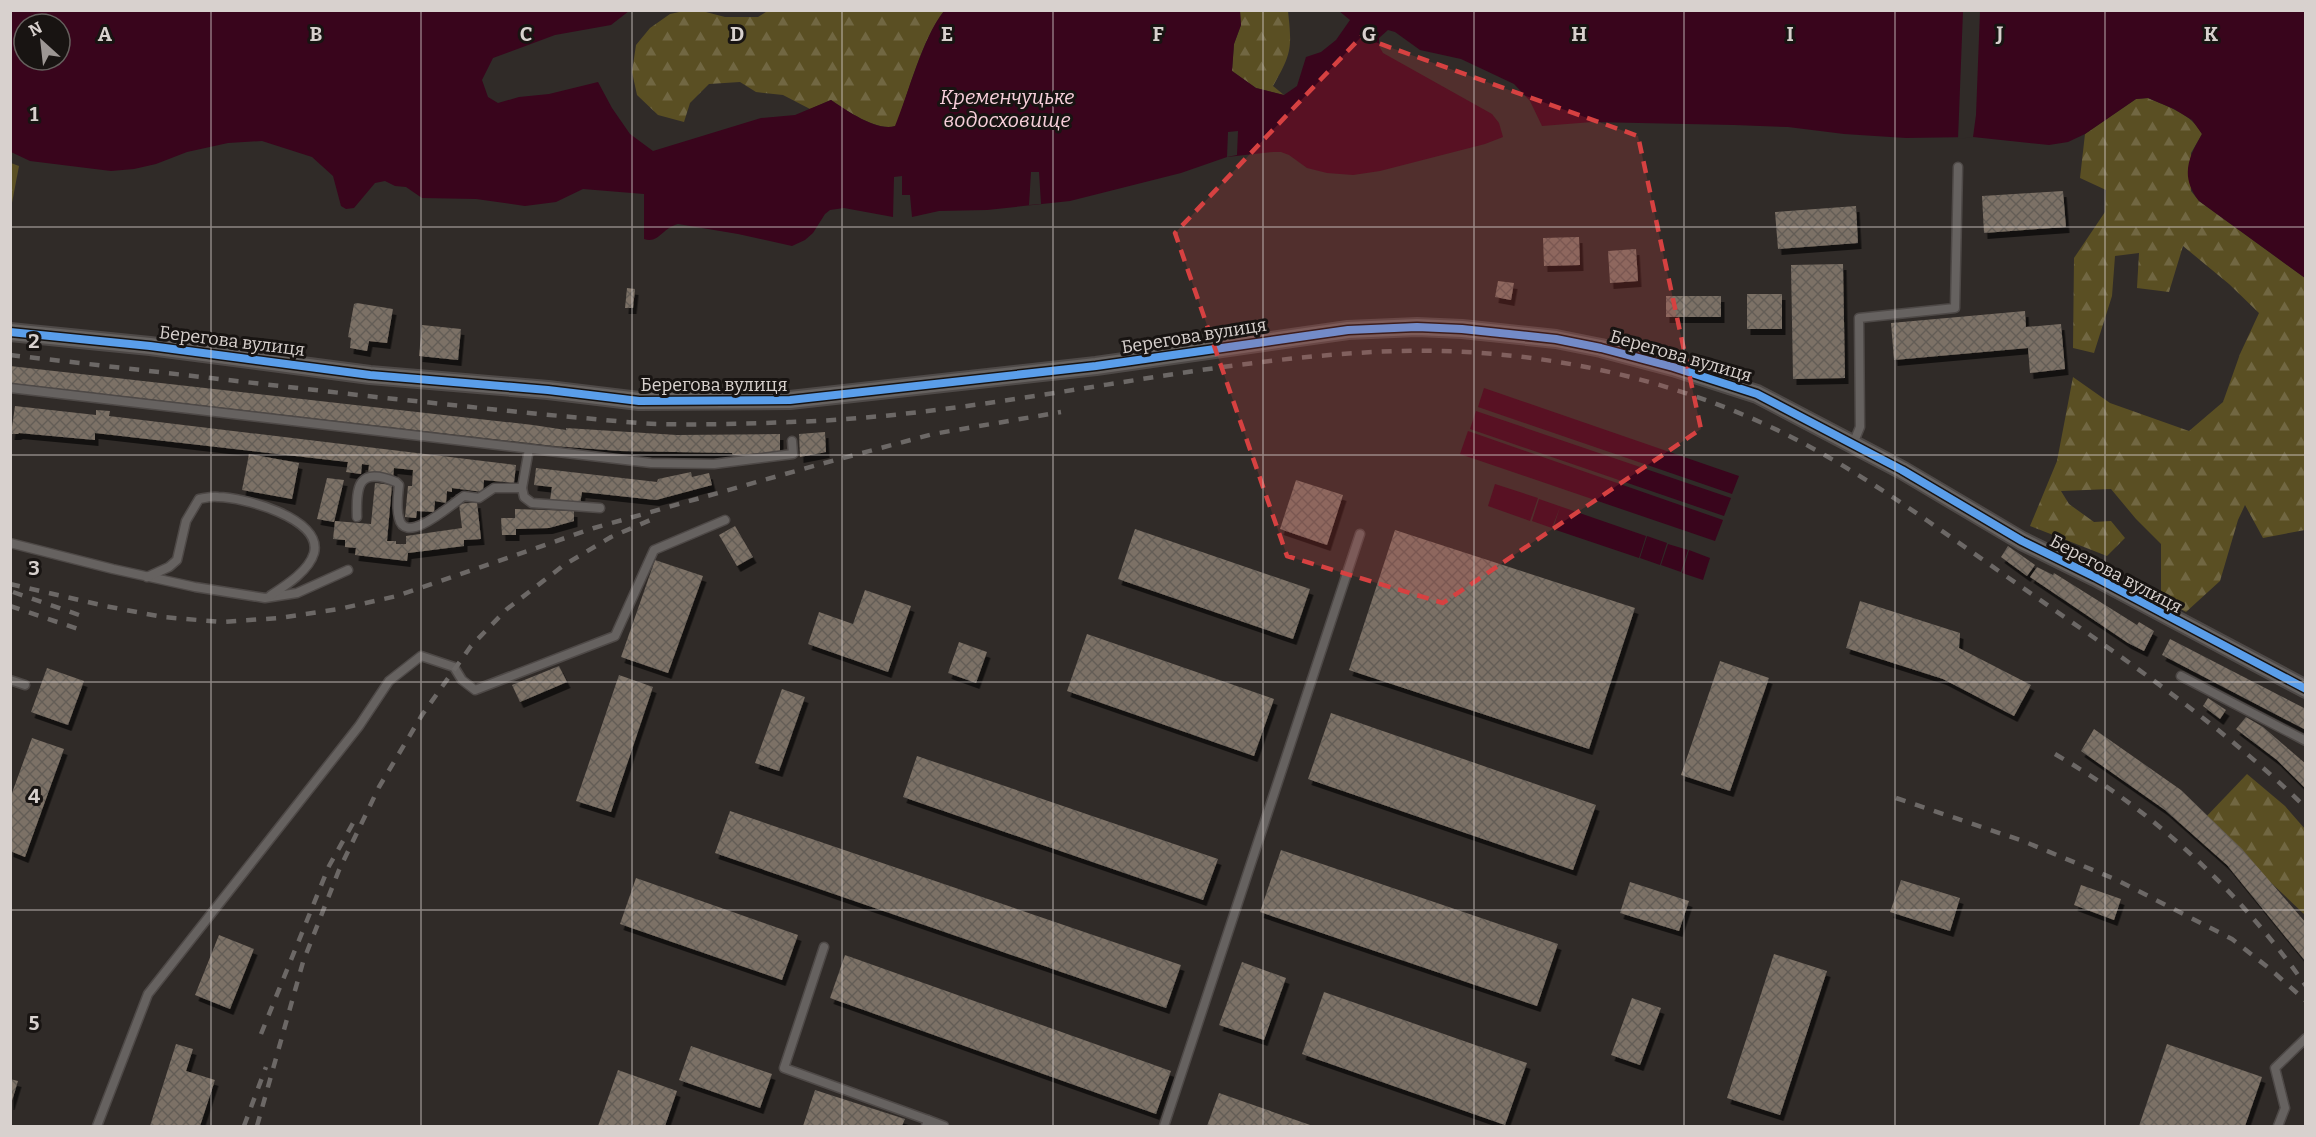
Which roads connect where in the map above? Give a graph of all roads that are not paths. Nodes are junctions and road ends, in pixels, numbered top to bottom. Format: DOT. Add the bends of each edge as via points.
graph roads {
  1 [pos="1958,168"];
  2 [pos="10,332"];
  3 [pos="10,388"];
  4 [pos="792,441"];
  5 [pos="1853,444"];
  6 [pos="529,449"];
  7 [pos="522,488"];
  8 [pos="600,508"];
  9 [pos="357,517"];
  10 [pos="725,520"];
  11 [pos="1360,534"];
  12 [pos="10,543"];
  13 [pos="348,570"];
  14 [pos="147,577"];
  15 [pos="265,598"];
  16 [pos="2181,676"];
  17 [pos="10,680"];
  18 [pos="25,686"];
  19 [pos="2306,688"];
  20 [pos="2292,734"];
  21 [pos="2306,741"];
  22 [pos="2306,750"];
  23 [pos="824,947"];
  24 [pos="2306,1038"];
  25 [pos="927,1123"];
  26 [pos="97,1126"];
  27 [pos="944,1126"];
  28 [pos="1164,1126"];
  29 [pos="2278,1126"];
  1 -- 5 [label="lane" via="1955,308 1859,318 1860,427"];
  2 -- 5 [label="street, Берегова вулиця" via="370,375 650,401 790,400 1096,366 1348,330 1461,329 1556,339 1673,367 1757,394"];
  3 -- 6 [label="lane"];
  4 -- 6 [label="lane" via="793,454 714,464 651,463"];
  5 -- 19 [label="street, Берегова вулиця" via="2022,541"];
  6 -- 7 [label="lane"];
  7 -- 8 [label="lane" via="524,497 532,503"];
  7 -- 9 [label="lane" via="494,488 479,498 464,496 423,525 408,528 399,520 399,485 368,478 357,489"];
  10 -- 26 [label="lane" via="654,550 615,636 475,690 454,667 421,656 389,681 359,726 148,994"];
  11 -- 28 [label="lane"];
  12 -- 14 [label="lane"];
  13 -- 15 [label="lane" via="297,593"];
  14 -- 15 [label="lane"];
  14 -- 15 [label="lane" via="177,560 186,521 199,499 217,496 246,501 277,511 304,526 313,539 314,553 303,569 290,584"];
  16 -- 20 [label="lane"];
  17 -- 18 [label="lane"];
  20 -- 21 [label="lane"];
  20 -- 22 [label="lane"];
  23 -- 25 [label="lane" via="784,1068"];
  24 -- 29 [label="lane" via="2275,1068 2285,1108"];
  25 -- 27 [label="lane"];
}
